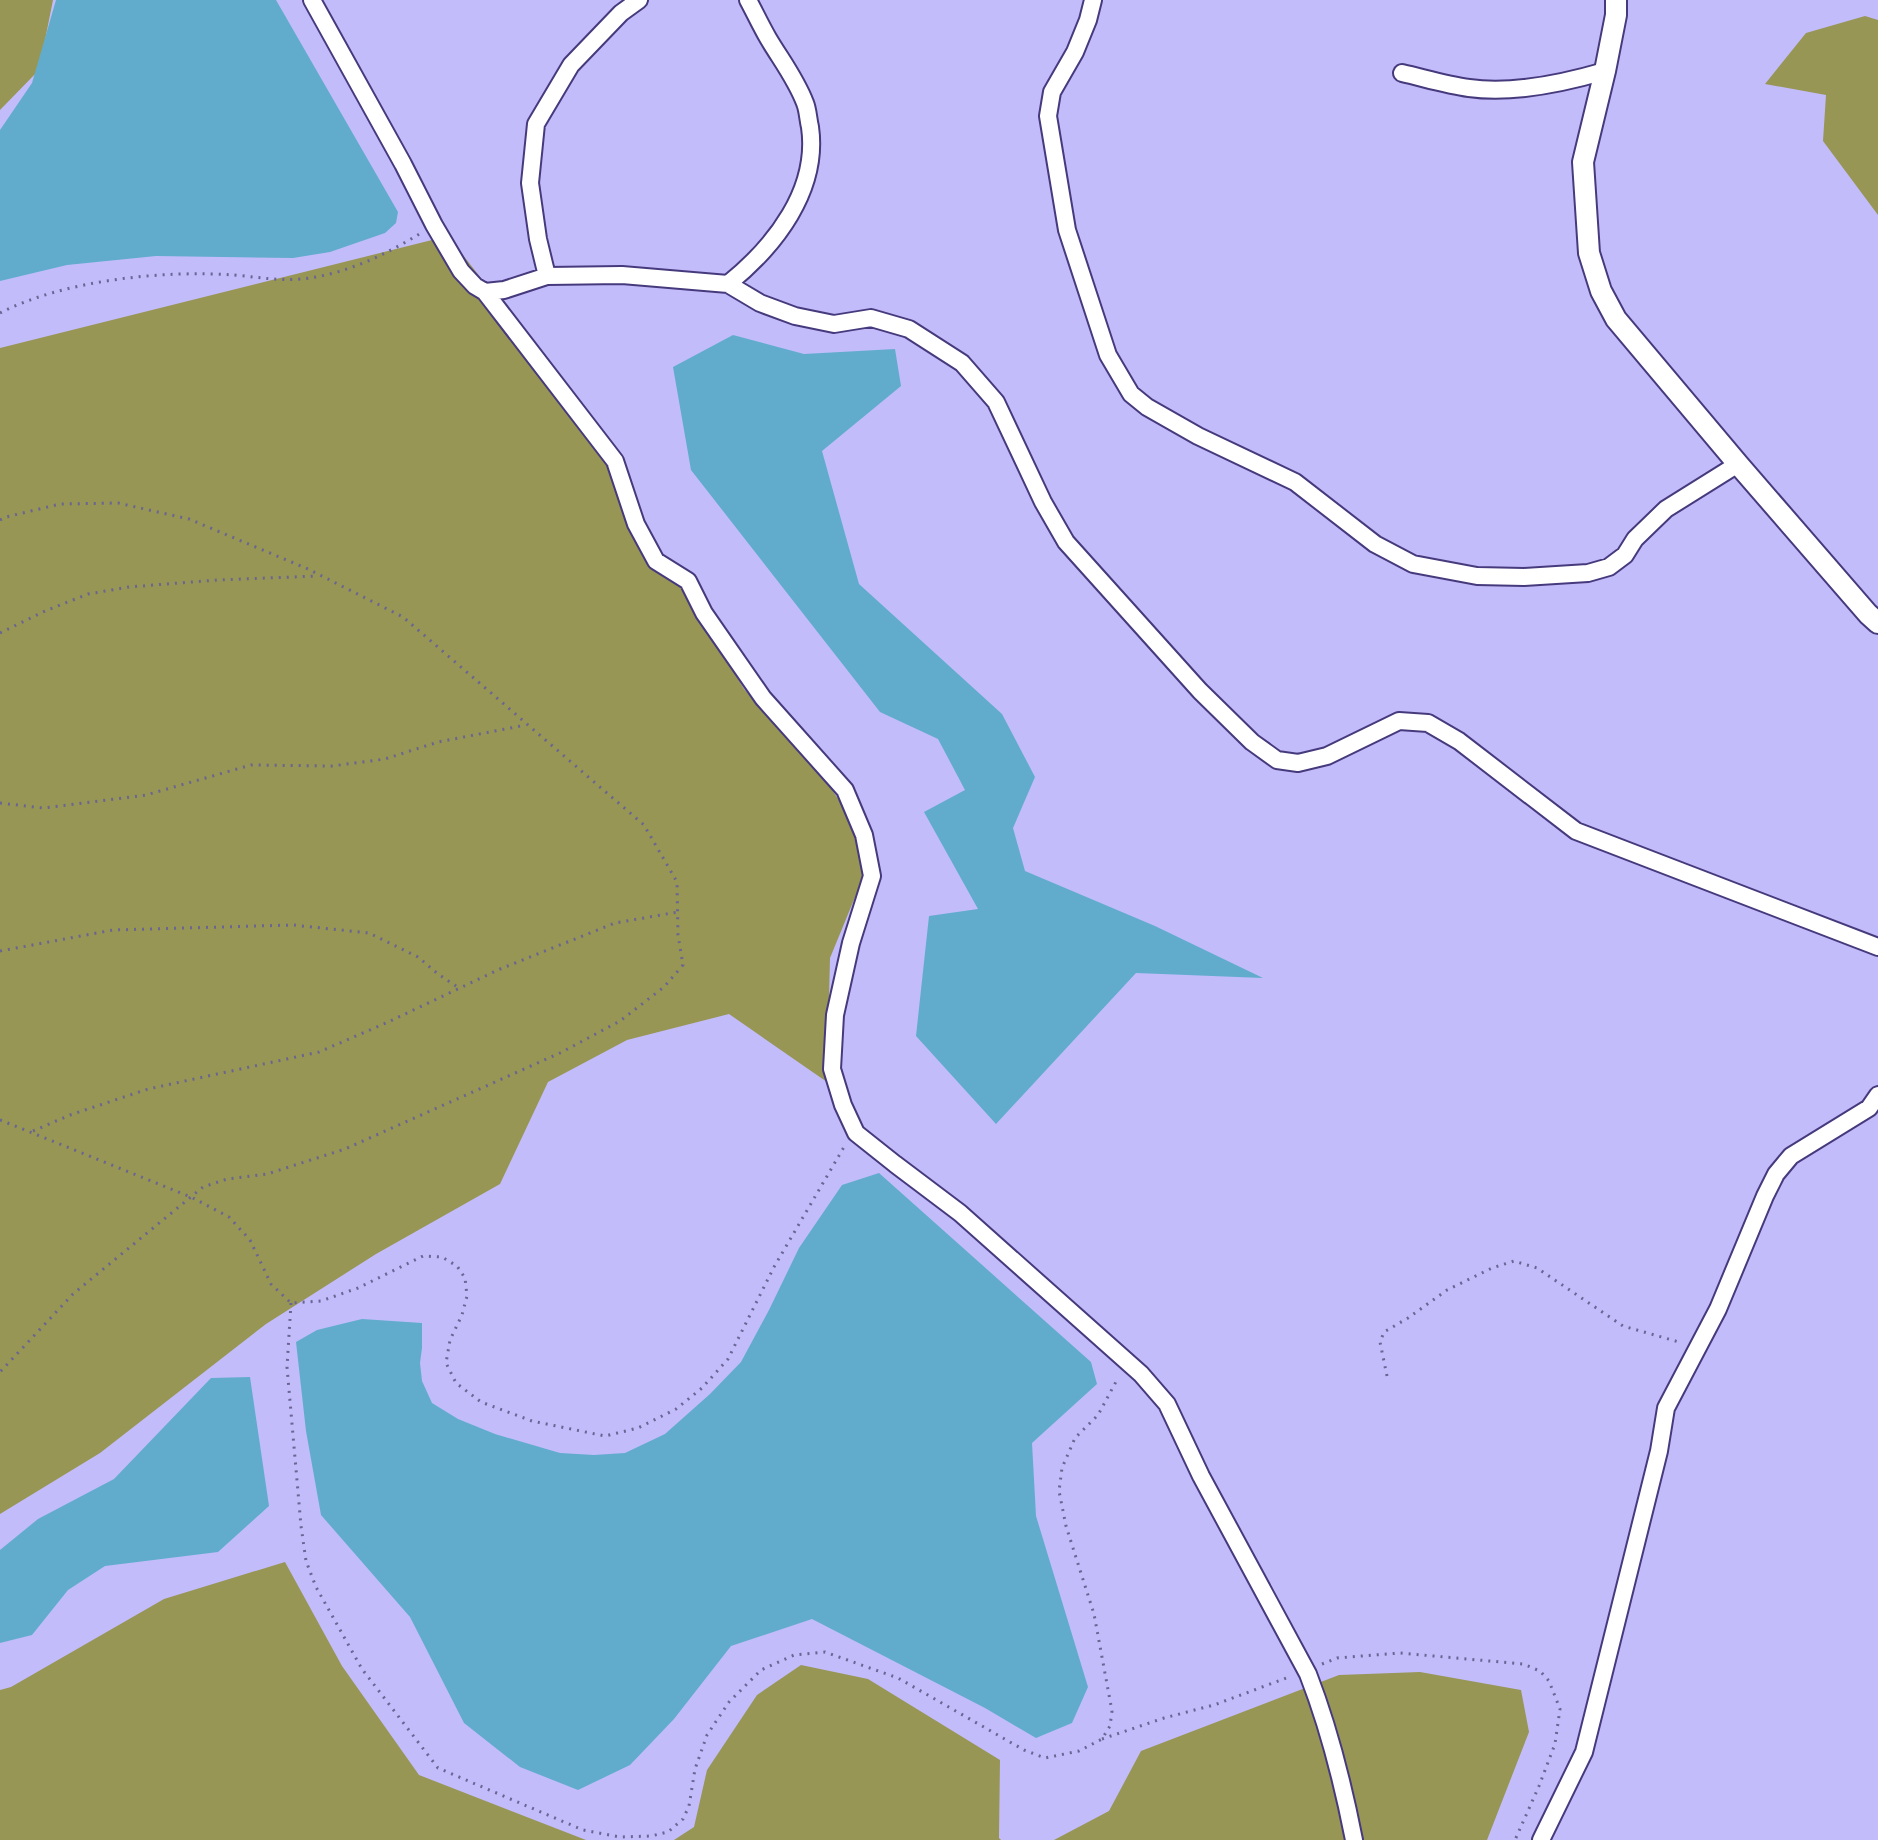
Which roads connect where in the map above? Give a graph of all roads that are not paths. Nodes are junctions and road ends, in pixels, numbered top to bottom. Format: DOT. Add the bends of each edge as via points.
graph roads {
  1 [pos="312,0"];
  2 [pos="639,0"];
  3 [pos="748,0"];
  4 [pos="1093,0"];
  5 [pos="1616,0"];
  6 [pos="1605,71"];
  7 [pos="1402,73"];
  8 [pos="547,276"];
  9 [pos="728,284"];
  10 [pos="485,292"];
  11 [pos="1738,464"];
  12 [pos="1878,623"];
  13 [pos="1878,947"];
  14 [pos="1878,1095"];
  15 [pos="1354,1840"];
  16 [pos="1541,1840"];
  1 -- 10 [label="street" via="461,271"];
  2 -- 8 [label="street" via="571,65 536,124 530,183"];
  3 -- 9 [label="street" via="806,106 812,141 807,178 790,216 752,265"];
  4 -- 11 [label="street" via="1075,52 1052,92 1048,116 1067,230 1108,355 1131,394 1147,407 1295,482 1375,544 1413,564 1477,576 1588,573 1609,567 1666,509"];
  5 -- 6 [label="street"];
  6 -- 7 [label="street" via="1515,88 1470,88"];
  6 -- 11 [label="street" via="1583,162 1589,253 1601,291 1616,319"];
  8 -- 9 [label="street" via="622,275"];
  8 -- 10 [label="street"];
  9 -- 13 [label="street" via="795,316 834,324 871,318 909,329 962,363 996,402 1066,542 1200,691 1277,760 1298,763 1327,756 1399,721 1428,723 1576,831"];
  10 -- 15 [label="street" via="615,461 636,524 656,561 688,581 763,698 845,790 864,835 872,876 835,1015 832,1069 856,1133 960,1213 1141,1374 1167,1404 1306,1670 1343,1784"];
  11 -- 12 [label="street"];
  14 -- 16 [label="street" via="1869,1108 1791,1156 1776,1174 1718,1309 1666,1408 1584,1752"];
}
